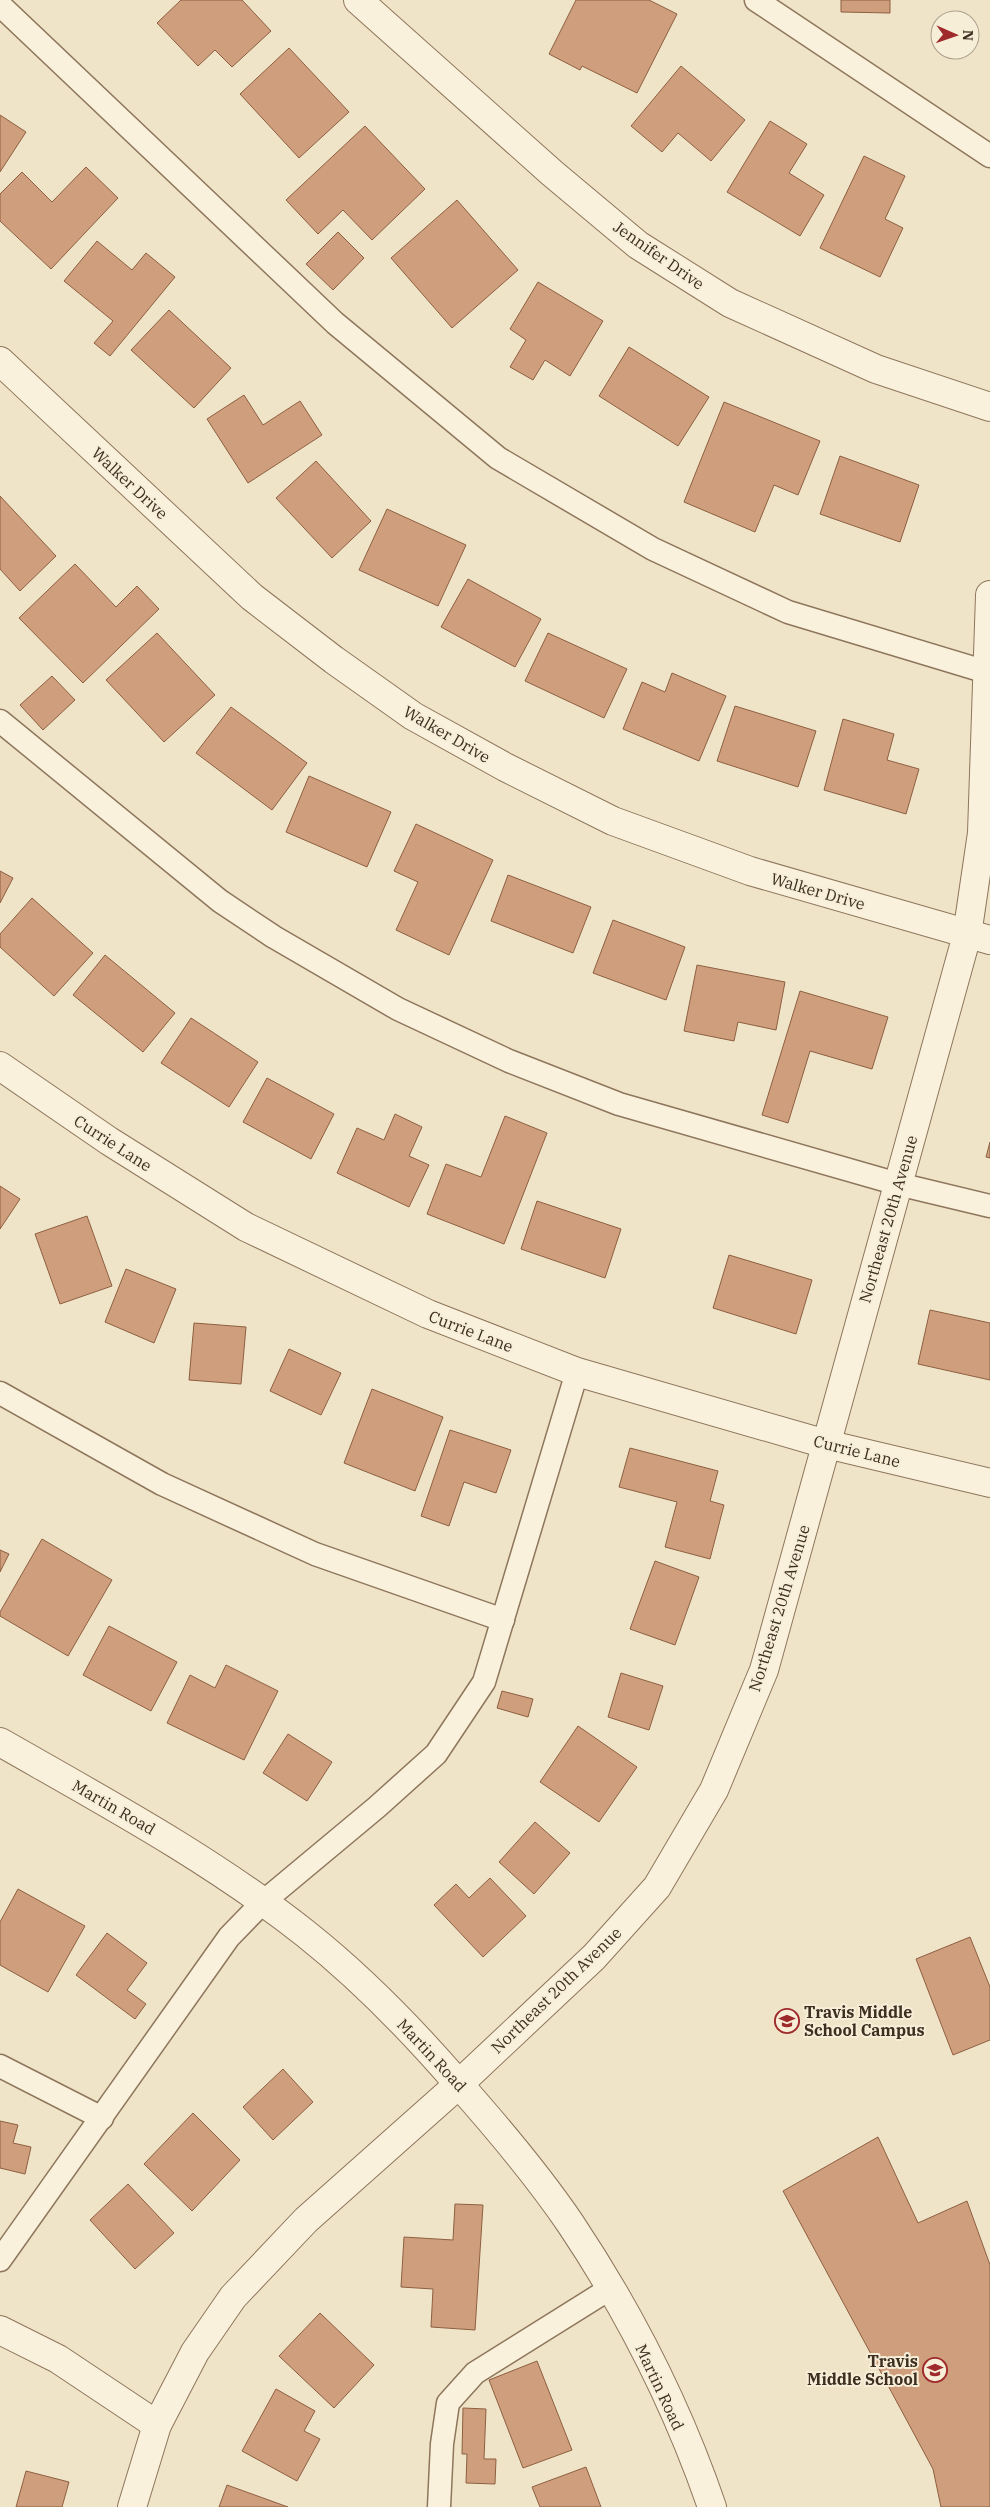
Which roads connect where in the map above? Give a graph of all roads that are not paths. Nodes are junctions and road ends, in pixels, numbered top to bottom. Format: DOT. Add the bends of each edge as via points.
graph roads {
  1 [pos="358,0"];
  2 [pos="756,0"];
  3 [pos="0,5"];
  4 [pos="990,156"];
  5 [pos="0,361"];
  6 [pos="990,406"];
  7 [pos="990,595"];
  8 [pos="989,673"];
  9 [pos="0,721"];
  10 [pos="979,938"];
  11 [pos="0,1066"];
  12 [pos="898,1184"];
  13 [pos="990,1206"];
  14 [pos="577,1372"];
  15 [pos="0,1393"];
  16 [pos="826,1444"];
  17 [pos="990,1483"];
  18 [pos="503,1620"];
  19 [pos="0,1742"];
  20 [pos="263,1902"];
  21 [pos="0,2066"];
  22 [pos="459,2084"];
  23 [pos="102,2118"];
  24 [pos="0,2260"];
  25 [pos="611,2288"];
  26 [pos="0,2330"];
  27 [pos="157,2425"];
  28 [pos="132,2507"];
  29 [pos="439,2507"];
  30 [pos="712,2507"];
  1 -- 6 [label="street, Jennifer Drive" via="638,245 730,303 876,369"];
  2 -- 4 [label="lane"];
  3 -- 8 [label="lane" via="335,324 498,458 653,550 788,612"];
  5 -- 10 [label="street, Walker Drive" via="252,597 413,716 613,821 750,871"];
  7 -- 8 [label="street, Northeast 20th Avenue"];
  8 -- 10 [label="street, Northeast 20th Avenue"];
  9 -- 12 [label="lane" via="220,901 274,937 398,1009 509,1060 619,1104"];
  10 -- 12 [label="street, Northeast 20th Avenue"];
  11 -- 14 [label="street, Currie Lane" via="109,1141 246,1227 428,1314"];
  12 -- 13 [label="lane"];
  12 -- 16 [label="street, Northeast 20th Avenue"];
  14 -- 16 [label="street, Currie Lane"];
  14 -- 18 [label="lane"];
  15 -- 18 [label="lane" via="162,1484 315,1554"];
  16 -- 17 [label="street, Currie Lane"];
  16 -- 22 [label="street, Northeast 20th Avenue" via="764,1670 714,1790 657,1887 594,1957"];
  18 -- 20 [label="lane" via="484,1682 436,1754 377,1808"];
  19 -- 20 [label="street, Martin Road" via="210,1864"];
  20 -- 22 [label="street, Martin Road" via="308,1935 362,1983"];
  20 -- 23 [label="lane" via="229,1937"];
  21 -- 23 [label="lane"];
  22 -- 25 [label="street, Martin Road" via="544,2187"];
  22 -- 27 [label="street, Northeast 20th Avenue" via="306,2220 233,2297 195,2352"];
  23 -- 24 [label="lane"];
  25 -- 29 [label="lane" via="475,2372 448,2403"];
  25 -- 30 [label="street, Martin Road" via="661,2382"];
  26 -- 27 [label="street" via="58,2359"];
  27 -- 28 [label="street, Northeast 20th Avenue"];
}
